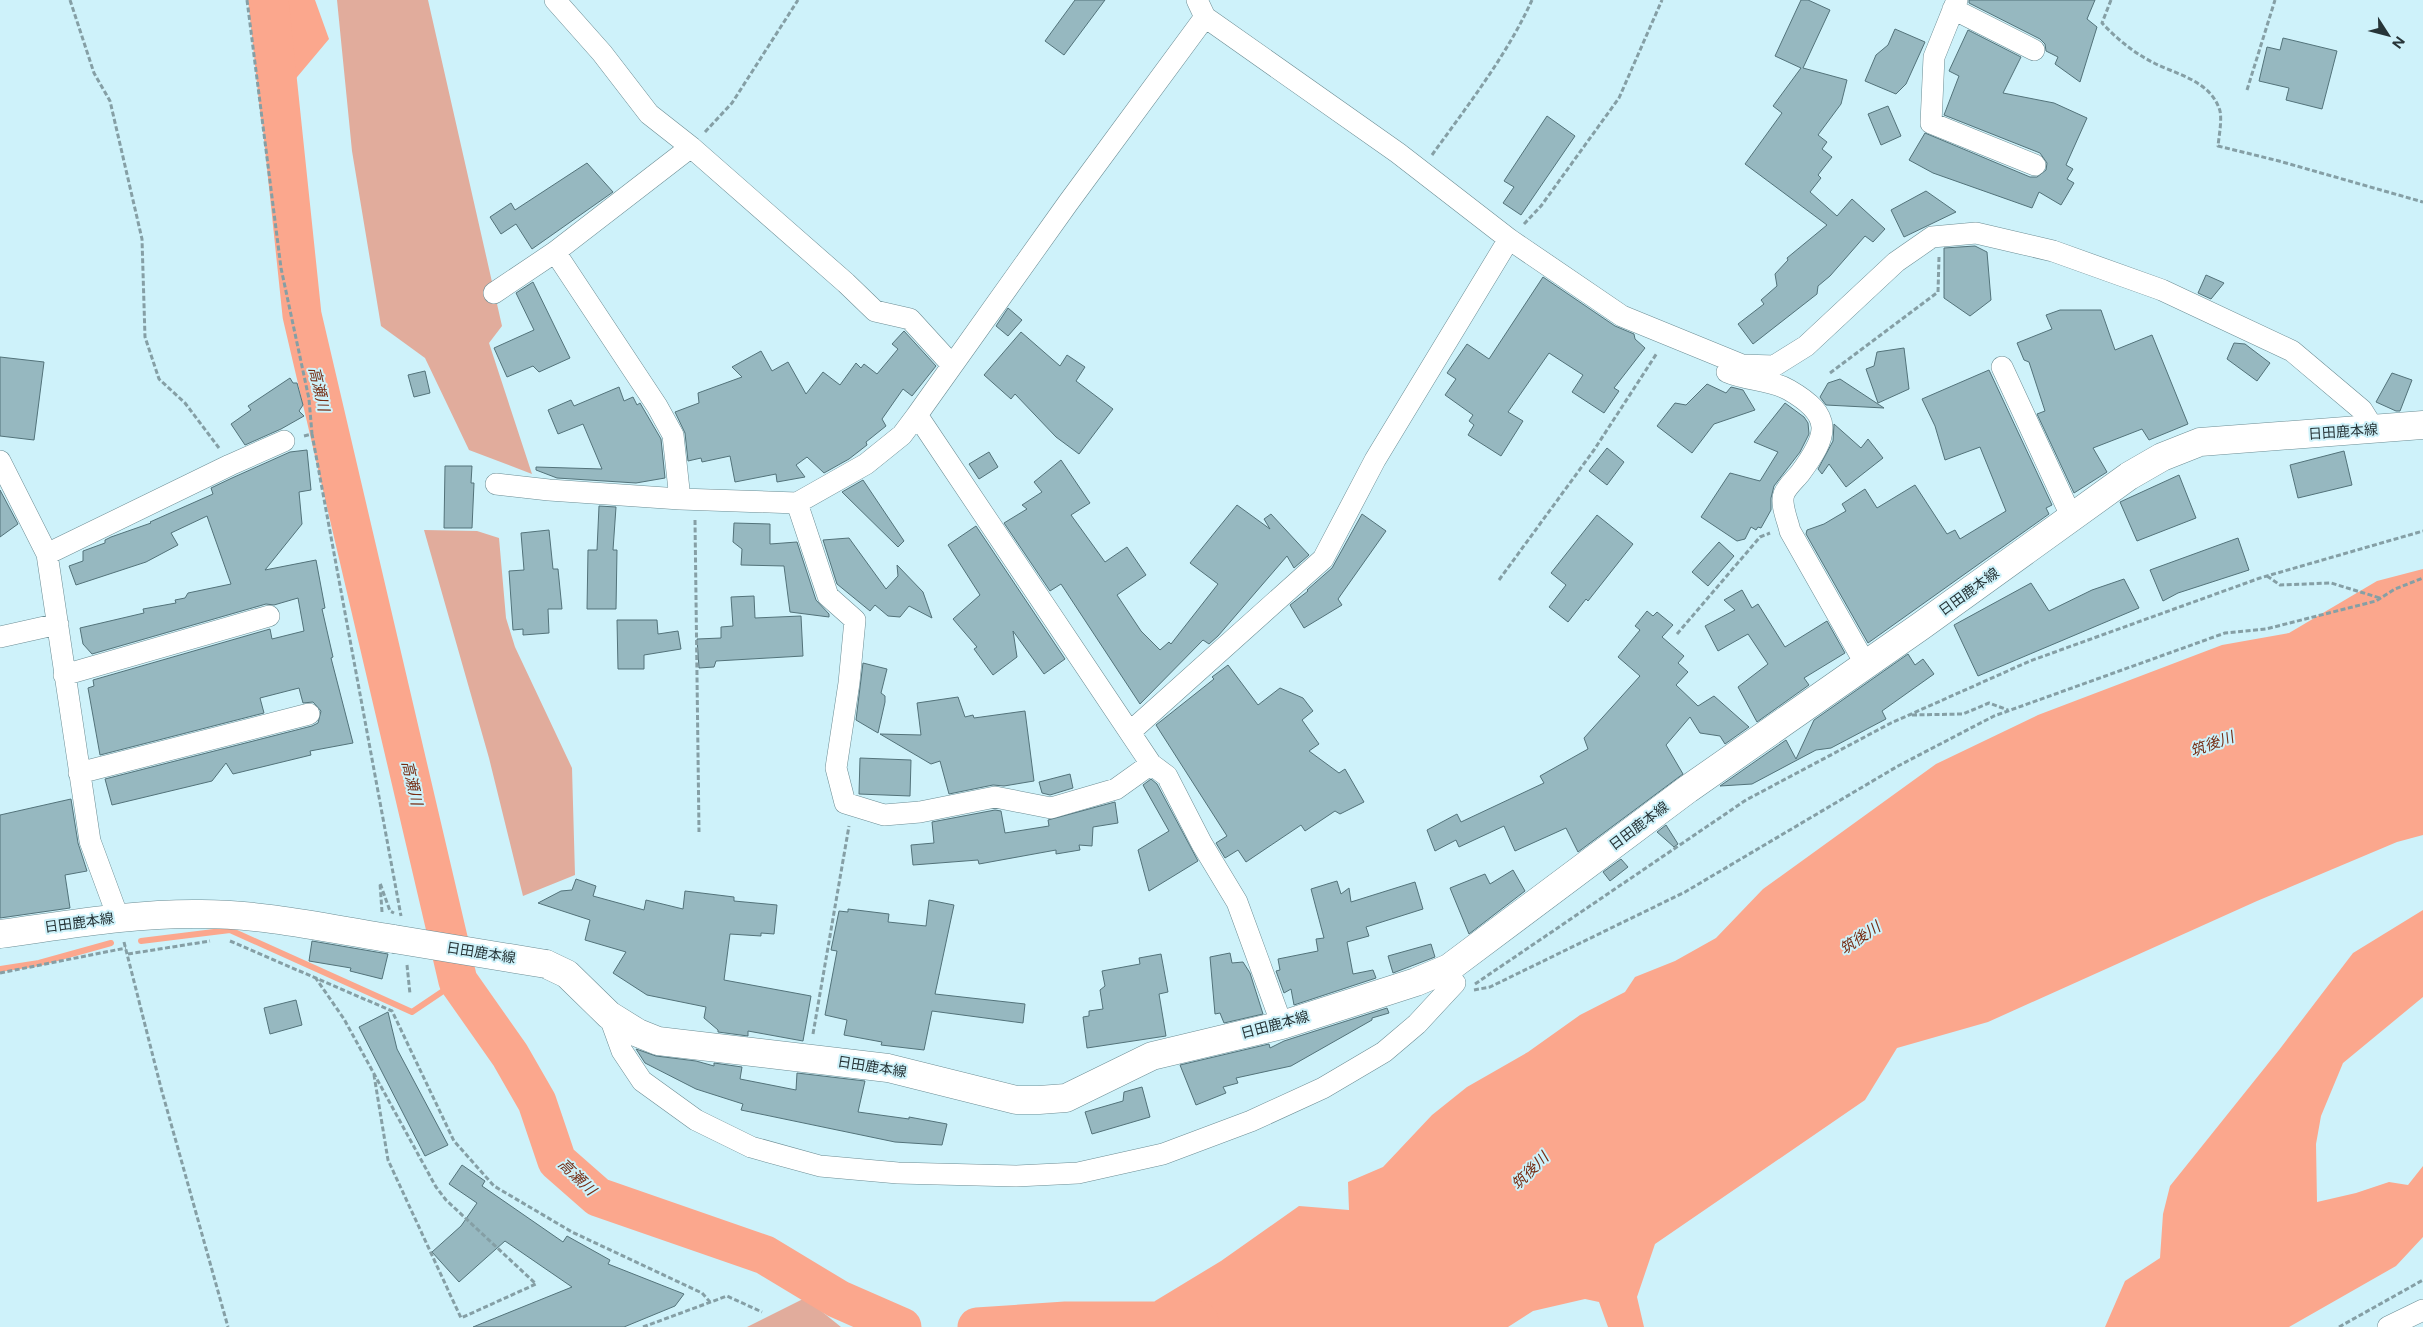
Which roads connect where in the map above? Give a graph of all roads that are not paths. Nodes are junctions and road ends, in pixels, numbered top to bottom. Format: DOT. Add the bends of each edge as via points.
graph roads {
  1 [pos="556,0"];
  2 [pos="1955,5"];
  3 [pos="1201,8"];
  4 [pos="2034,50"];
  5 [pos="691,147"];
  6 [pos="2035,165"];
  7 [pos="1509,240"];
  8 [pos="555,252"];
  9 [pos="494,292"];
  10 [pos="1658,334"];
  11 [pos="952,365"];
  12 [pos="2002,367"];
  13 [pos="917,416"];
  14 [pos="2423,425"];
  15 [pos="2374,429"];
  16 [pos="284,441"];
  17 [pos="0,461"];
  18 [pos="496,484"];
  19 [pos="687,499"];
  20 [pos="797,503"];
  21 [pos="2072,518"];
  22 [pos="47,554"];
  23 [pos="269,616"];
  24 [pos="58,624"];
  25 [pos="0,637"];
  26 [pos="1866,665"];
  27 [pos="64,675"];
  28 [pos="309,714"];
  29 [pos="1130,732"];
  30 [pos="1150,764"];
  31 [pos="79,773"];
  32 [pos="118,917"];
  33 [pos="0,934"];
  34 [pos="1449,990"];
  35 [pos="609,1015"];
  36 [pos="1282,1025"];
  37 [pos="2423,1310"];
  38 [pos="2388,1327"];
  1 -- 5 [label="street" via="649,114"];
  2 -- 4 [label="street"];
  2 -- 6 [label="street" via="1934,57 1931,123"];
  3 -- 7 [label="street" via="1421,170"];
  3 -- 11 [label="street"];
  5 -- 8 [label="street"];
  5 -- 11 [label="street" via="875,311 910,319"];
  7 -- 10 [label="street" via="1622,316"];
  7 -- 29 [label="street" via="1374,460 1323,559"];
  8 -- 9 [label="street"];
  8 -- 19 [label="street" via="673,435"];
  10 -- 15 [label="street" via="1742,364 1774,366 1806,346 1896,262 1932,237 1976,233 2053,251 2162,290 2292,351 2362,410"];
  10 -- 26 [label="street" via="1738,377 1790,390 1822,418 1817,448 1784,494 1789,525"];
  11 -- 13 [label="street"];
  12 -- 21 [label="street"];
  13 -- 20 [label="street" via="902,435 866,464"];
  13 -- 29 [label="street"];
  14 -- 15 [label="main road, 日田鹿本線"];
  15 -- 21 [label="main road, 日田鹿本線" via="2200,442 2162,457 2129,476"];
  16 -- 22 [label="street"];
  17 -- 22 [label="street"];
  18 -- 19 [label="street"];
  19 -- 20 [label="street"];
  20 -- 30 [label="street" via="828,596 855,620 836,768 845,804 884,815 920,812 995,797 1051,808 1116,789"];
  21 -- 26 [label="main road, 日田鹿本線"];
  22 -- 24 [label="street"];
  23 -- 27 [label="street"];
  24 -- 25 [label="street"];
  24 -- 27 [label="street"];
  26 -- 36 [label="main road, 日田鹿本線" via="1688,789 1449,968 1416,982"];
  27 -- 31 [label="street"];
  28 -- 31 [label="street"];
  29 -- 30 [label="street"];
  30 -- 36 [label="street" via="1168,776 1202,844 1237,902"];
  31 -- 32 [label="street" via="90,841"];
  32 -- 33 [label="main road, 日田鹿本線"];
  32 -- 35 [label="main road, 日田鹿本線, bridge" via="202,914 266,919 546,964 568,974"];
  34 -- 35 [label="street" via="1417,1024 1384,1052 1323,1088 1251,1121 1163,1154 1078,1173 1016,1176 898,1174 820,1166 751,1148 696,1120 642,1081 622,1051"];
  35 -- 36 [label="main road, 日田鹿本線" via="638,1034 658,1041 888,1068 1016,1100 1066,1098 1152,1056"];
  37 -- 38 [label="street"];
}
